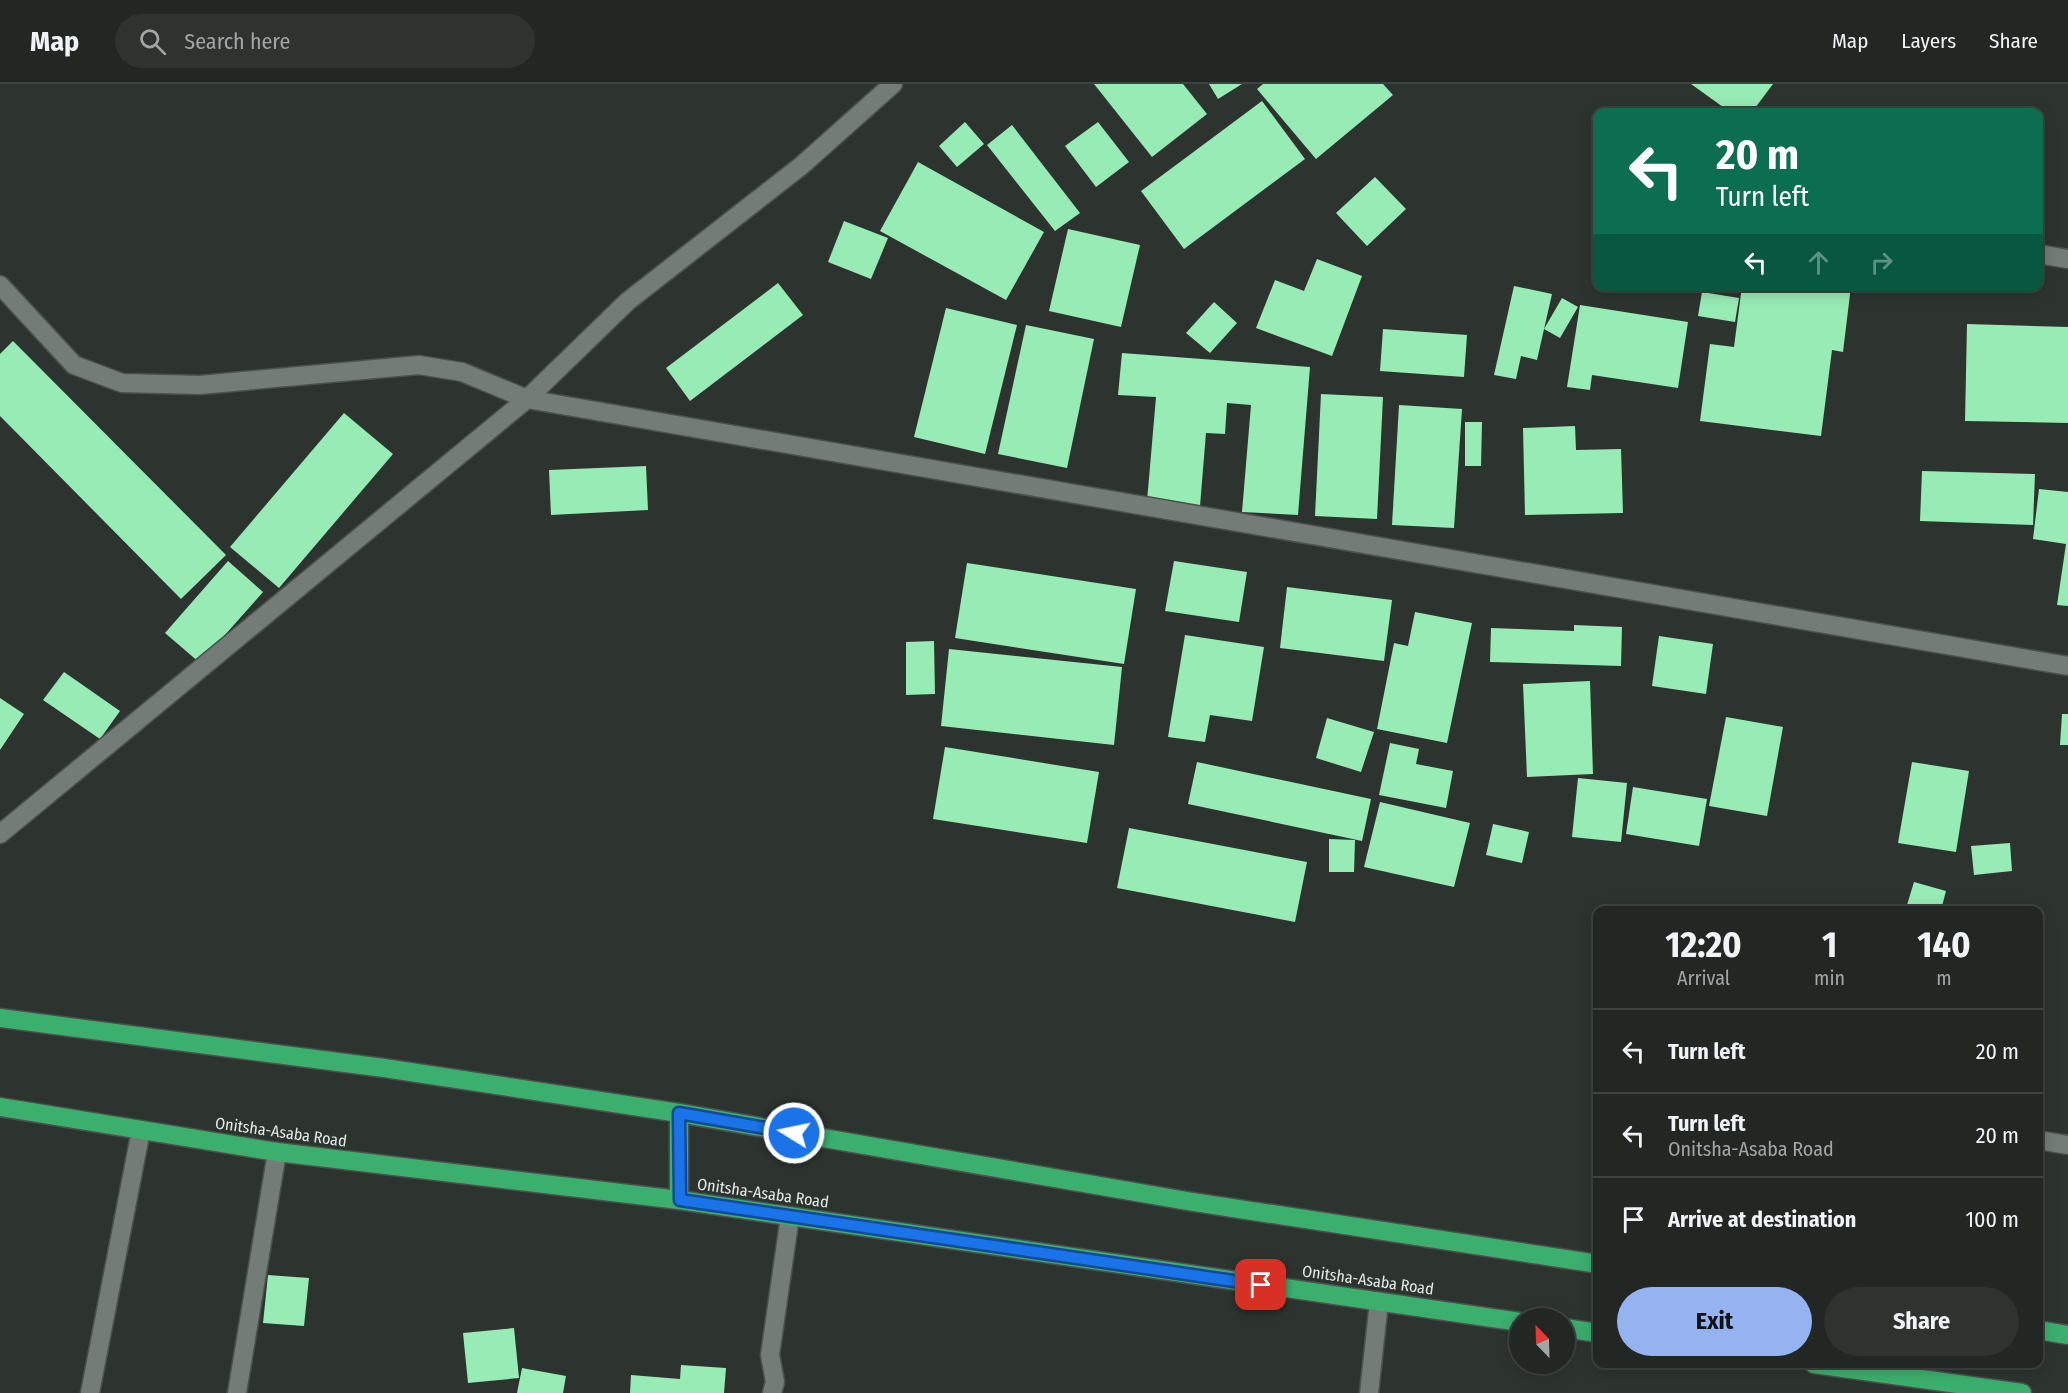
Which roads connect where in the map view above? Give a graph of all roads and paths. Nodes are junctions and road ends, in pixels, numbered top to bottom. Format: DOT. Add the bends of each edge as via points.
graph roads {
  1 [pos="892,84"];
  2 [pos="2043,255"];
  3 [pos="2068,259"];
  4 [pos="0,285"];
  5 [pos="527,399"];
  6 [pos="2068,666"];
  7 [pos="0,834"];
  8 [pos="0,1018"];
  9 [pos="0,1107"];
  10 [pos="679,1113"];
  11 [pos="141,1130"];
  12 [pos="2043,1141"];
  13 [pos="2068,1145"];
  14 [pos="277,1152"];
  15 [pos="680,1200"];
  16 [pos="790,1216"];
  17 [pos="1593,1263"];
  18 [pos="1379,1302"];
  19 [pos="1509,1320"];
  20 [pos="1575,1330"];
  21 [pos="2043,1331"];
  22 [pos="1593,1332"];
  23 [pos="2068,1335"];
  24 [pos="1843,1368"];
  25 [pos="90,1393"];
  26 [pos="237,1393"];
  27 [pos="772,1393"];
  28 [pos="1369,1393"];
  29 [pos="2022,1393"];
  1 -- 5 [label="street" via="801,166 628,302"];
  2 -- 3 [label="street"];
  4 -- 5 [label="street" via="74,365 122,383 200,385 418,365 462,372"];
  5 -- 6 [label="street"];
  5 -- 7 [label="street"];
  8 -- 10 [label="highway" via="384,1068"];
  9 -- 11 [label="highway, Onitsha-Asaba Road"];
  10 -- 15 [label="highway"];
  10 -- 17 [label="highway" via="1186,1201"];
  11 -- 14 [label="highway, Onitsha-Asaba Road"];
  11 -- 25 [label="street"];
  12 -- 13 [label="street"];
  14 -- 15 [label="highway, Onitsha-Asaba Road"];
  14 -- 26 [label="street"];
  15 -- 16 [label="highway, Onitsha-Asaba Road"];
  16 -- 18 [label="highway, Onitsha-Asaba Road"];
  16 -- 27 [label="street" via="770,1355 775,1382"];
  18 -- 19 [label="highway, Onitsha-Asaba Road"];
  18 -- 28 [label="street"];
  20 -- 22 [label="highway"];
  21 -- 23 [label="highway"];
  24 -- 29 [label="highway"];
}
